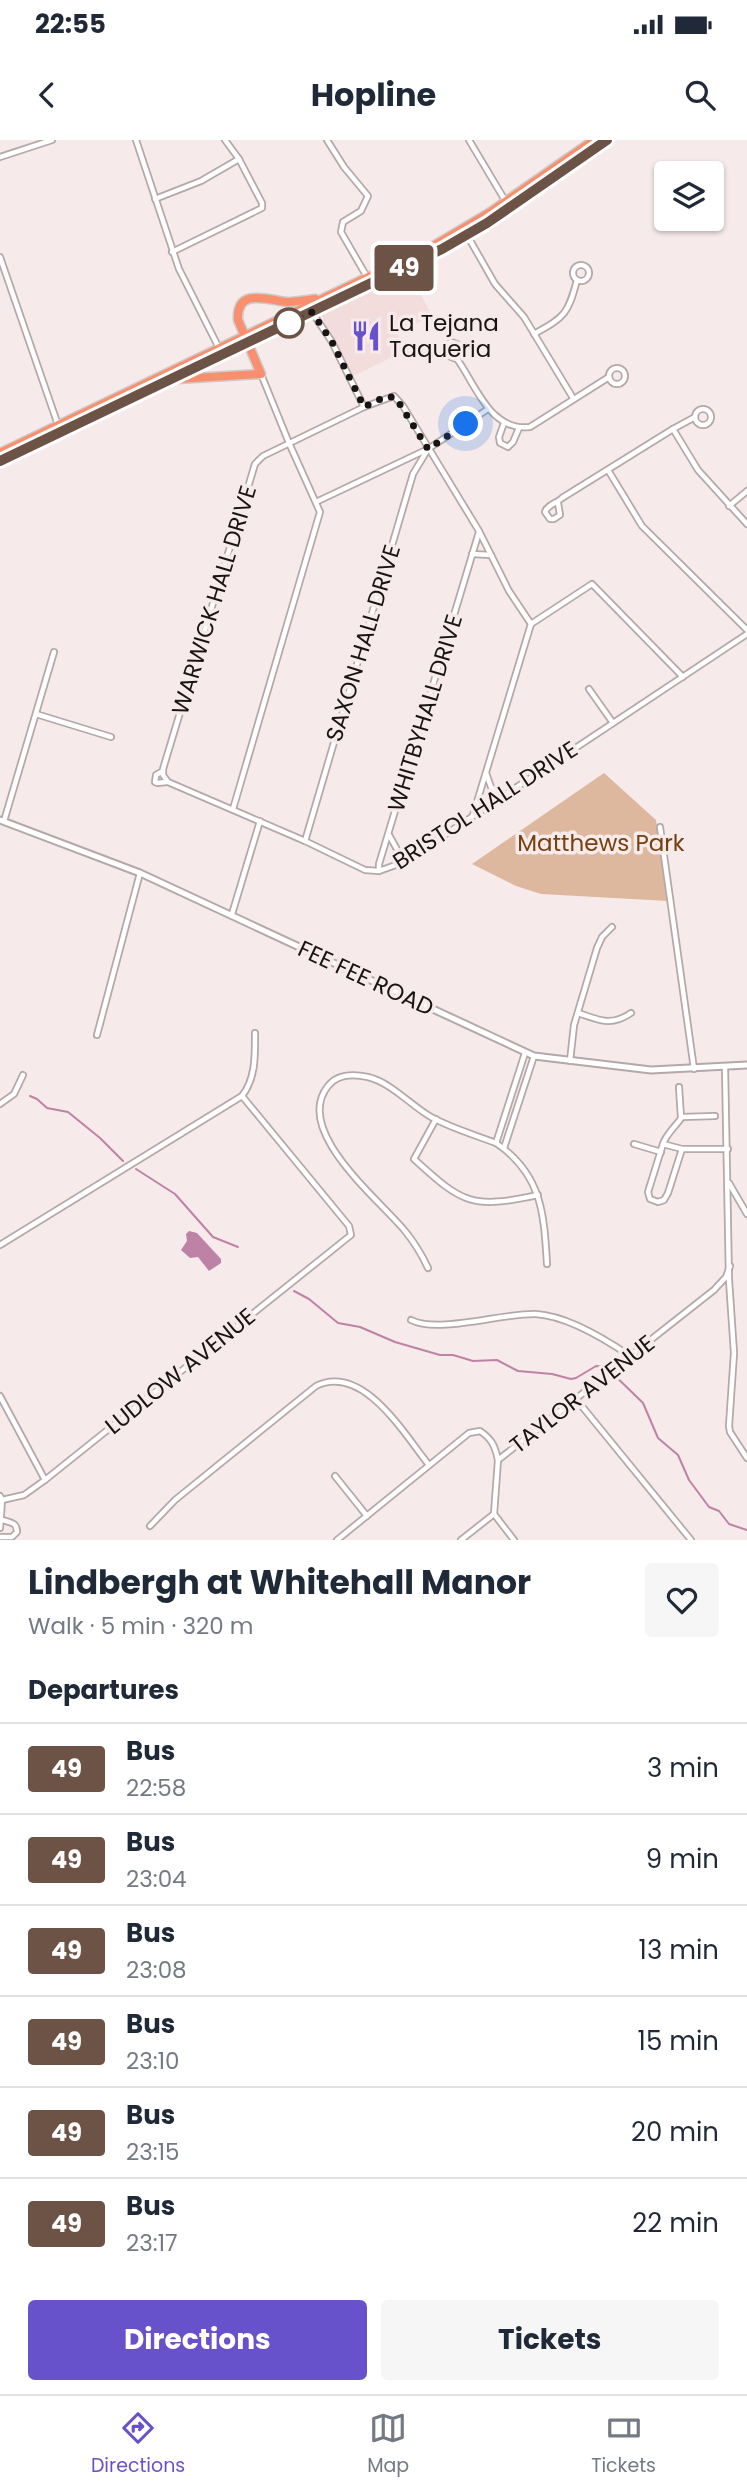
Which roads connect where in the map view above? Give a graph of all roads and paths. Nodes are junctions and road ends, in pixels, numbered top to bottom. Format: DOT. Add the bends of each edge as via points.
graph roads {
  1 [pos="51,140"];
  2 [pos="135,140"];
  3 [pos="225,140"];
  4 [pos="327,140"];
  5 [pos="469,140"];
  6 [pos="594,140"];
  7 [pos="607,140"];
  8 [pos="0,157"];
  9 [pos="239,159"];
  10 [pos="155,200"];
  11 [pos="506,202"];
  12 [pos="467,235"];
  13 [pos="172,252"];
  14 [pos="0,257"];
  15 [pos="367,278"];
  16 [pos="577,280"];
  17 [pos="325,298"];
  18 [pos="312,312"];
  19 [pos="534,334"];
  20 [pos="246,339"];
  21 [pos="219,348"];
  22 [pos="457,359"];
  23 [pos="261,374"];
  24 [pos="609,377"];
  25 [pos="170,380"];
  26 [pos="573,398"];
  27 [pos="364,407"];
  28 [pos="488,409"];
  29 [pos="695,417"];
  30 [pos="504,423"];
  31 [pos="58,425"];
  32 [pos="519,428"];
  33 [pos="673,429"];
  34 [pos="289,443"];
  35 [pos="428,449"];
  36 [pos="0,453"];
  37 [pos="0,461"];
  38 [pos="608,470"];
  39 [pos="747,491"];
  40 [pos="316,502"];
  41 [pos="558,503"];
  42 [pos="729,506"];
  43 [pos="747,524"];
  44 [pos="479,531"];
  45 [pos="472,555"];
  46 [pos="492,555"];
  47 [pos="531,624"];
  48 [pos="747,632"];
  49 [pos="54,652"];
  50 [pos="682,677"];
  51 [pos="589,689"];
  52 [pos="36,714"];
  53 [pos="612,723"];
  54 [pos="111,737"];
  55 [pos="486,772"];
  56 [pos="163,773"];
  57 [pos="168,782"];
  58 [pos="501,797"];
  59 [pos="233,808"];
  60 [pos="473,815"];
  61 [pos="2,821"];
  62 [pos="260,821"];
  63 [pos="660,827"];
  64 [pos="389,835"];
  65 [pos="305,841"];
  66 [pos="404,862"];
  67 [pos="379,870"];
  68 [pos="140,873"];
  69 [pos="232,914"];
  70 [pos="612,927"];
  71 [pos="578,1013"];
  72 [pos="631,1013"];
  73 [pos="255,1032"];
  74 [pos="97,1035"];
  75 [pos="525,1052"];
  76 [pos="534,1056"];
  77 [pos="570,1061"];
  78 [pos="747,1065"];
  79 [pos="725,1067"];
  80 [pos="694,1069"];
  81 [pos="23,1075"];
  82 [pos="680,1087"];
  83 [pos="242,1096"];
  84 [pos="0,1104"];
  85 [pos="715,1116"];
  86 [pos="436,1119"];
  87 [pos="681,1119"];
  88 [pos="496,1143"];
  89 [pos="634,1144"];
  90 [pos="663,1144"];
  91 [pos="504,1148"];
  92 [pos="682,1149"];
  93 [pos="727,1149"];
  94 [pos="661,1152"];
  95 [pos="728,1182"];
  96 [pos="538,1195"];
  97 [pos="747,1214"];
  98 [pos="0,1245"];
  99 [pos="547,1264"];
  100 [pos="730,1266"];
  101 [pos="428,1268"];
  102 [pos="411,1320"];
  103 [pos="630,1356"];
  104 [pos="0,1396"];
  105 [pos="576,1399"];
  106 [pos="747,1458"];
  107 [pos="498,1460"];
  108 [pos="429,1465"];
  109 [pos="335,1476"];
  110 [pos="45,1480"];
  111 [pos="1,1498"];
  112 [pos="494,1514"];
  113 [pos="367,1516"];
  114 [pos="1,1519"];
  115 [pos="150,1525"];
  116 [pos="0,1528"];
  117 [pos="0,1537"];
  118 [pos="337,1540"];
  119 [pos="461,1540"];
  120 [pos="514,1540"];
  121 [pos="691,1540"];
  1 -- 8 [label="street"];
  2 -- 10 [label="street"];
  3 -- 9 [label="street"];
  4 -- 15 [label="street" via="368,196 361,211 343,222 341,232"];
  5 -- 11 [label="street"];
  6 -- 11 [label="highway"];
  7 -- 12 [label="highway"];
  9 -- 10 [label="street"];
  9 -- 13 [label="street" via="262,208"];
  10 -- 13 [label="street"];
  11 -- 15 [label="highway" via="453,235"];
  12 -- 18 [label="highway"];
  12 -- 19 [label="street" via="495,284"];
  13 -- 21 [label="street"];
  14 -- 31 [label="street"];
  15 -- 17 [label="highway"];
  16 -- 19 [label="street" via="565,313"];
  17 -- 20 [label="highway"];
  17 -- 20 [label="highway" via="295,302 250,298 238,315"];
  18 -- 20 [label="highway"];
  18 -- 27 [label="street"];
  19 -- 26 [label="street"];
  20 -- 21 [label="highway"];
  20 -- 23 [label="highway"];
  20 -- 25 [label="highway"];
  21 -- 31 [label="highway"];
  22 -- 28 [label="street"];
  23 -- 25 [label="highway"];
  23 -- 34 [label="street"];
  24 -- 26 [label="street"];
  25 -- 37 [label="highway"];
  26 -- 32 [label="street" via="530,427"];
  27 -- 34 [label="street, WARWICK HALL DRIVE"];
  27 -- 35 [label="street, WARWICK HALL DRIVE" via="394,396"];
  28 -- 30 [label="street"];
  28 -- 35 [label="street"];
  29 -- 33 [label="street"];
  30 -- 32 [label="street"];
  30 -- 32 [label="street" via="499,438 504,446 513,442"];
  31 -- 36 [label="highway"];
  33 -- 38 [label="street"];
  33 -- 42 [label="street" via="698,470"];
  34 -- 40 [label="street"];
  34 -- 56 [label="street, WARWICK HALL DRIVE" via="255,464"];
  35 -- 40 [label="street"];
  35 -- 44 [label="street"];
  35 -- 65 [label="street, SAXON HALL DRIVE" via="411,484"];
  38 -- 41 [label="street"];
  38 -- 48 [label="street" via="642,526"];
  39 -- 42 [label="street"];
  40 -- 59 [label="street" via="319,517"];
  42 -- 43 [label="street"];
  44 -- 45 [label="street, WHITBYHALL DRIVE"];
  44 -- 46 [label="street"];
  45 -- 46 [label="street"];
  45 -- 64 [label="street, WHITBYHALL DRIVE"];
  46 -- 47 [label="street"];
  47 -- 50 [label="street" via="592,584"];
  47 -- 55 [label="street"];
  48 -- 50 [label="street, BRISTOL HALL DRIVE"];
  49 -- 52 [label="street"];
  50 -- 53 [label="street, BRISTOL HALL DRIVE"];
  51 -- 53 [label="street"];
  52 -- 54 [label="street"];
  52 -- 61 [label="street"];
  53 -- 58 [label="street, BRISTOL HALL DRIVE"];
  55 -- 58 [label="street"];
  55 -- 60 [label="street"];
  56 -- 57 [label="street"];
  56 -- 57 [label="street" via="156,775 155,782"];
  57 -- 59 [label="street, BRISTOL HALL DRIVE"];
  58 -- 60 [label="street, BRISTOL HALL DRIVE"];
  59 -- 62 [label="street, BRISTOL HALL DRIVE"];
  60 -- 66 [label="street, BRISTOL HALL DRIVE"];
  61 -- 68 [label="street, FEE FEE ROAD"];
  62 -- 65 [label="street, BRISTOL HALL DRIVE"];
  62 -- 69 [label="street"];
  63 -- 80 [label="street"];
  64 -- 66 [label="street"];
  64 -- 67 [label="street, WHITBYHALL DRIVE"];
  65 -- 67 [label="street, BRISTOL HALL DRIVE" via="365,870"];
  66 -- 67 [label="street, BRISTOL HALL DRIVE"];
  68 -- 69 [label="street, FEE FEE ROAD"];
  68 -- 74 [label="street"];
  69 -- 75 [label="street, FEE FEE ROAD"];
  70 -- 71 [label="street" via="600,941"];
  71 -- 72 [label="street" via="610,1022"];
  71 -- 77 [label="street"];
  73 -- 83 [label="street" via="254,1070"];
  75 -- 76 [label="street, FEE FEE ROAD"];
  75 -- 88 [label="street"];
  76 -- 77 [label="street, FEE FEE ROAD"];
  76 -- 91 [label="street"];
  77 -- 80 [label="street, FEE FEE ROAD" via="651,1070"];
  78 -- 79 [label="street, FEE FEE ROAD"];
  79 -- 80 [label="street, FEE FEE ROAD"];
  79 -- 93 [label="street"];
  81 -- 84 [label="street" via="14,1094"];
  82 -- 87 [label="street"];
  83 -- 98 [label="street"];
  83 -- 110 [label="street, LUDLOW AVENUE" via="351,1235"];
  85 -- 87 [label="street"];
  86 -- 88 [label="street"];
  86 -- 96 [label="street" via="415,1159 446,1188 458,1196 492,1203"];
  86 -- 101 [label="street" via="368,1077 342,1076 332,1082 320,1109 333,1149 406,1232"];
  87 -- 90 [label="street"];
  88 -- 91 [label="street"];
  89 -- 94 [label="street"];
  90 -- 92 [label="street"];
  90 -- 94 [label="street"];
  91 -- 96 [label="street"];
  92 -- 93 [label="street"];
  92 -- 94 [label="street" via="668,1193 657,1202 648,1194"];
  93 -- 95 [label="street"];
  95 -- 97 [label="street"];
  95 -- 100 [label="street"];
  96 -- 99 [label="street" via="543,1206"];
  100 -- 103 [label="street, TAYLOR AVENUE" via="714,1290"];
  100 -- 106 [label="street" via="734,1353 729,1426"];
  102 -- 103 [label="street" via="430,1325 536,1314 596,1333"];
  103 -- 105 [label="street, TAYLOR AVENUE"];
  104 -- 110 [label="street"];
  105 -- 107 [label="street, TAYLOR AVENUE"];
  105 -- 121 [label="street"];
  107 -- 108 [label="street, TAYLOR AVENUE" via="495,1447 481,1431 469,1433"];
  107 -- 112 [label="street"];
  108 -- 113 [label="street, TAYLOR AVENUE"];
  108 -- 115 [label="street" via="373,1398 351,1384 329,1381 316,1386 174,1500"];
  109 -- 113 [label="street"];
  110 -- 111 [label="street, LUDLOW AVENUE" via="24,1495"];
  111 -- 114 [label="street"];
  112 -- 119 [label="street"];
  112 -- 120 [label="street"];
  113 -- 118 [label="street, TAYLOR AVENUE"];
  114 -- 116 [label="street"];
  114 -- 117 [label="street" via="13,1522 17,1532"];
}
